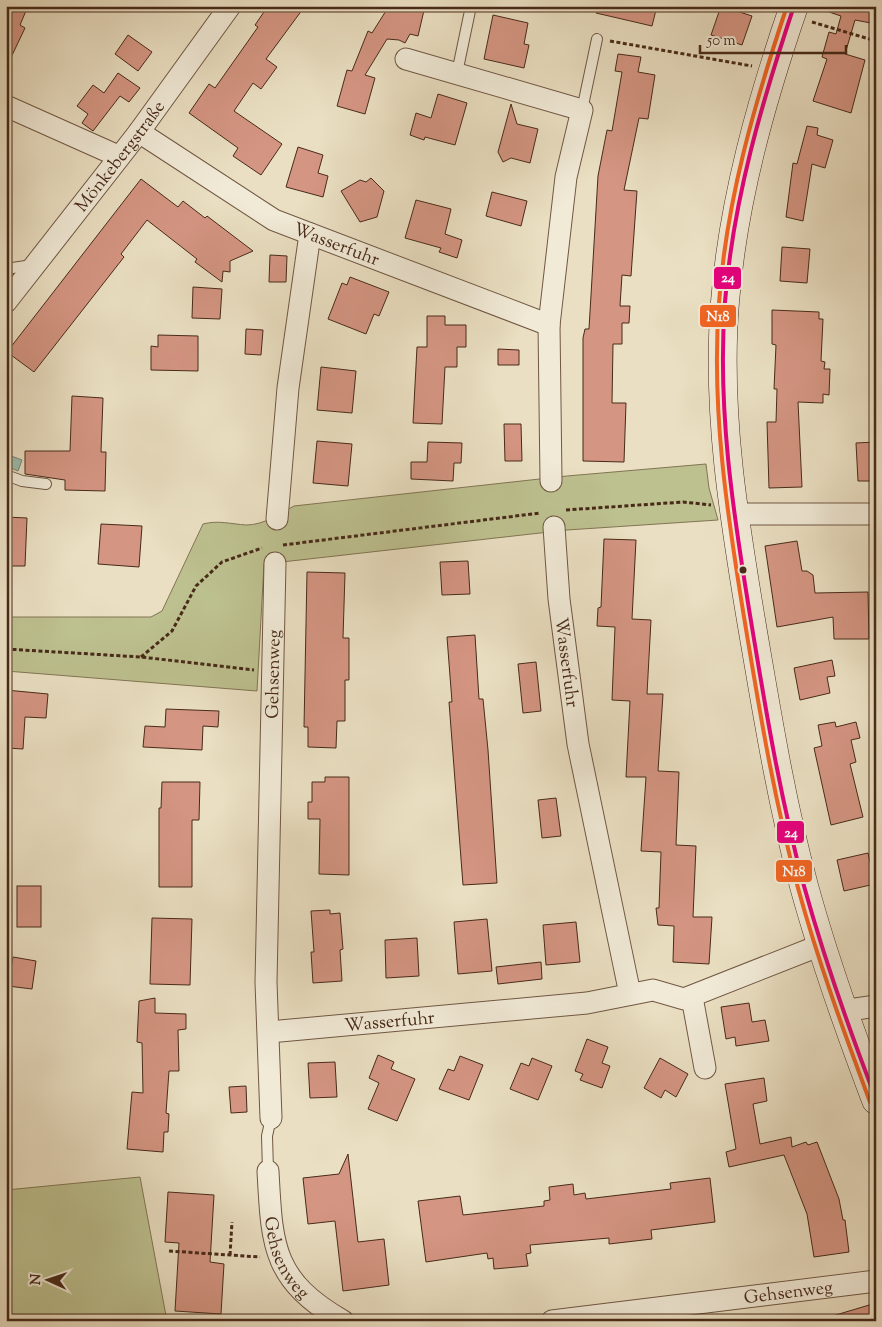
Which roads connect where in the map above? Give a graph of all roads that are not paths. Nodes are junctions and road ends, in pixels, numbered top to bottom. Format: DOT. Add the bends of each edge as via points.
graph roads {
  1 [pos="230,6"];
  2 [pos="471,6"];
  3 [pos="802,14"];
  4 [pos="597,39"];
  5 [pos="406,59"];
  6 [pos="457,73"];
  7 [pos="6,106"];
  8 [pos="582,110"];
  9 [pos="139,132"];
  10 [pos="118,156"];
  11 [pos="310,234"];
  12 [pos="35,264"];
  13 [pos="6,269"];
  14 [pos="6,302"];
  15 [pos="549,325"];
  16 [pos="6,475"];
  17 [pos="551,481"];
  18 [pos="46,484"];
  19 [pos="726,511"];
  20 [pos="876,514"];
  21 [pos="277,519"];
  22 [pos="553,519"];
  23 [pos="275,554"];
  24 [pos="821,945"];
  25 [pos="630,994"];
  26 [pos="692,997"];
  27 [pos="876,1006"];
  28 [pos="842,1010"];
  29 [pos="269,1032"];
  30 [pos="705,1068"];
  31 [pos="876,1100"];
  32 [pos="271,1118"];
  33 [pos="268,1172"];
  34 [pos="876,1282"];
  35 [pos="621,1317"];
  36 [pos="342,1321"];
  37 [pos="552,1321"];
  1 -- 9 [label="street, Mönkebergstraße"];
  2 -- 6 [label="lane"];
  3 -- 19 [label="main road" via="766,94 745,172 730,254 722,371"];
  4 -- 8 [label="lane"];
  5 -- 6 [label="street"];
  6 -- 8 [label="street"];
  7 -- 10 [label="street"];
  8 -- 15 [label="street" via="566,177"];
  9 -- 10 [label="street, Mönkebergstraße"];
  9 -- 11 [label="street, Wasserfuhr" via="274,220"];
  10 -- 12 [label="street, Mönkebergstraße"];
  11 -- 15 [label="street, Wasserfuhr"];
  11 -- 21 [label="street" via="288,388"];
  12 -- 13 [label="lane"];
  12 -- 14 [label="street, Mönkebergstraße"];
  15 -- 17 [label="street"];
  16 -- 18 [label="lane"];
  19 -- 20 [label="street"];
  19 -- 24 [label="main road" via="803,884"];
  22 -- 25 [label="street, Wasserfuhr" via="559,599 578,744"];
  23 -- 29 [label="street, Gehsenweg" via="266,982"];
  24 -- 26 [label="street, Wasserfuhr"];
  24 -- 28 [label="main road"];
  25 -- 26 [label="street, Wasserfuhr" via="653,990 684,999"];
  25 -- 29 [label="street, Wasserfuhr" via="587,1003"];
  26 -- 30 [label="street"];
  27 -- 28 [label="street"];
  28 -- 31 [label="main road"];
  29 -- 32 [label="street, Gehsenweg"];
  32 -- 33 [label="lane" via="267,1136"];
  33 -- 36 [label="street, Gehsenweg" via="275,1246 287,1274 303,1293"];
  34 -- 35 [label="street, Gehsenweg"];
  35 -- 37 [label="street, Gehsenweg"];
}
